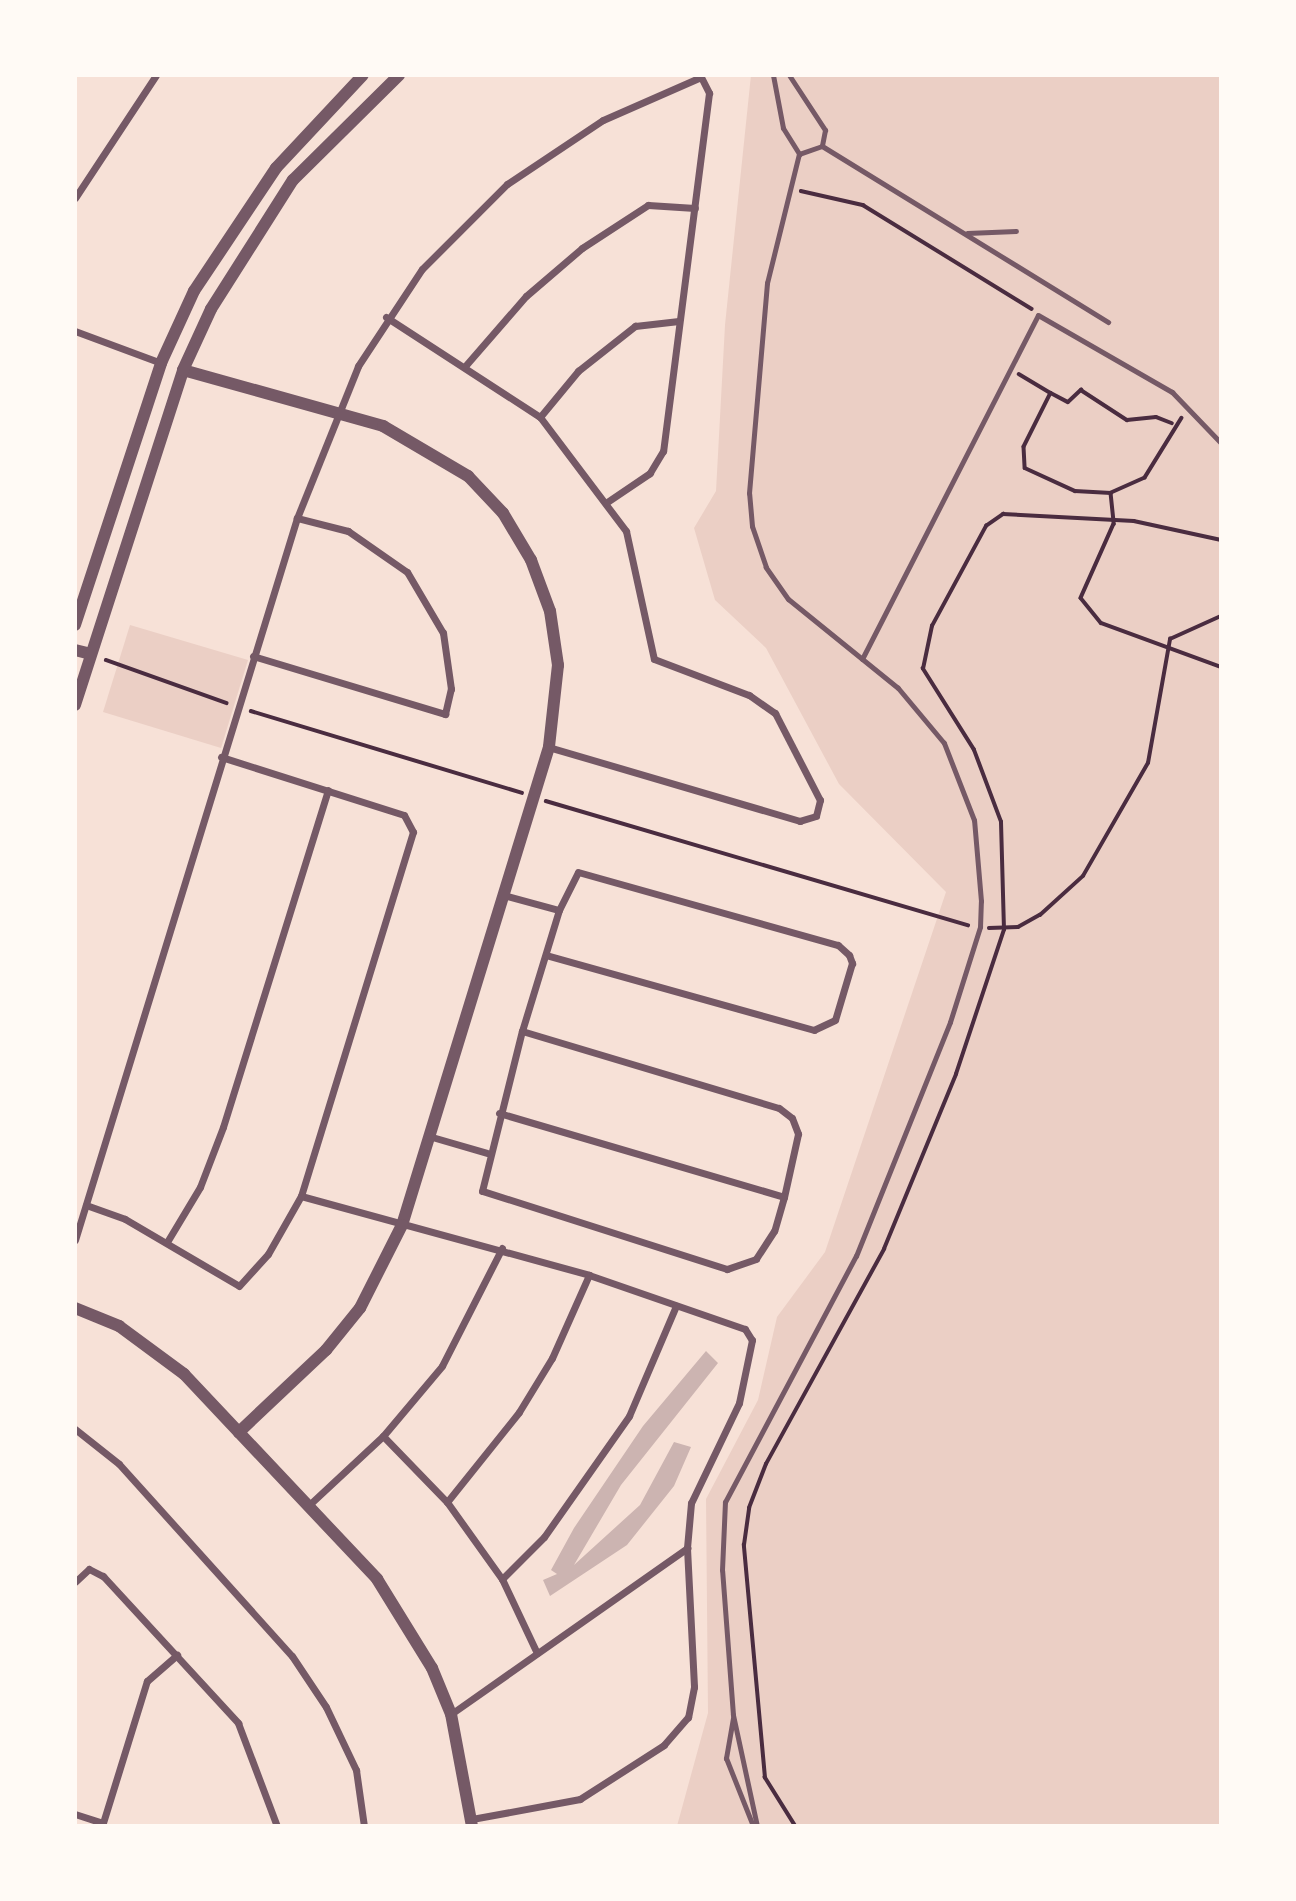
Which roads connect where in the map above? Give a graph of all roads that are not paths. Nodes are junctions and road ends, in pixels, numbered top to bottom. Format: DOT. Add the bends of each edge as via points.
graph roads {
  1 [pos="156,75"];
  2 [pos="363,75"];
  3 [pos="399,75"];
  4 [pos="773,75"];
  5 [pos="789,75"];
  6 [pos="822,146"];
  7 [pos="799,154"];
  8 [pos="75,198"];
  9 [pos="695,208"];
  10 [pos="1016,231"];
  11 [pos="967,233"];
  12 [pos="386,317"];
  13 [pos="679,321"];
  14 [pos="1108,322"];
  15 [pos="75,331"];
  16 [pos="161,363"];
  17 [pos="466,365"];
  18 [pos="183,370"];
  19 [pos="335,414"];
  20 [pos="540,417"];
  21 [pos="1221,443"];
  22 [pos="607,502"];
  23 [pos="297,518"];
  24 [pos="75,625"];
  25 [pos="75,650"];
  26 [pos="91,654"];
  27 [pos="253,656"];
  28 [pos="862,659"];
  29 [pos="75,705"];
  30 [pos="549,747"];
  31 [pos="221,757"];
  32 [pos="328,790"];
  33 [pos="503,895"];
  34 [pos="559,911"];
  35 [pos="546,955"];
  36 [pos="522,1031"];
  37 [pos="499,1113"];
  38 [pos="432,1137"];
  39 [pos="487,1153"];
  40 [pos="301,1196"];
  41 [pos="784,1198"];
  42 [pos="86,1205"];
  43 [pos="402,1225"];
  44 [pos="75,1240"];
  45 [pos="167,1242"];
  46 [pos="502,1248"];
  47 [pos="589,1275"];
  48 [pos="676,1306"];
  49 [pos="75,1308"];
  50 [pos="75,1429"];
  51 [pos="239,1432"];
  52 [pos="383,1436"];
  53 [pos="447,1502"];
  54 [pos="309,1505"];
  55 [pos="687,1549"];
  56 [pos="502,1579"];
  57 [pos="75,1582"];
  58 [pos="537,1653"];
  59 [pos="177,1656"];
  60 [pos="451,1714"];
  61 [pos="733,1715"];
  62 [pos="75,1815"];
  63 [pos="472,1823"];
  64 [pos="102,1825"];
  65 [pos="276,1826"];
  66 [pos="364,1826"];
  67 [pos="755,1826"];
  1 -- 8 [label="street"];
  2 -- 16 [label="street" via="245,208 194,291"];
  3 -- 18 [label="street" via="293,180 211,309"];
  4 -- 7 [label="lane" via="783,128"];
  5 -- 6 [label="lane" via="825,130"];
  6 -- 7 [label="lane"];
  6 -- 11 [label="lane"];
  7 -- 28 [label="lane" via="767,283 749,493 752,526 766,567 788,599"];
  9 -- 12 [label="street" via="709,93 701,77 603,120 507,184 422,269"];
  9 -- 13 [label="street"];
  9 -- 17 [label="street" via="648,205 582,248 526,296"];
  10 -- 11 [label="lane"];
  11 -- 14 [label="lane" via="981,249"];
  12 -- 17 [label="street"];
  12 -- 19 [label="street"];
  13 -- 20 [label="street" via="635,326 578,371"];
  13 -- 22 [label="street" via="662,457"];
  15 -- 16 [label="street"];
  16 -- 24 [label="street"];
  17 -- 20 [label="street"];
  18 -- 19 [label="street"];
  18 -- 26 [label="street"];
  19 -- 23 [label="street"];
  19 -- 30 [label="street" via="428,447 503,513 531,560 550,611 558,665"];
  20 -- 22 [label="street"];
  21 -- 28 [label="lane" via="1195,410 1038,315"];
  22 -- 30 [label="street" via="639,568 654,659 749,695 775,713 820,800 816,816 800,821"];
  23 -- 27 [label="street"];
  23 -- 27 [label="street" via="348,531 407,572 443,632 451,689 445,714"];
  25 -- 26 [label="street"];
  26 -- 29 [label="street"];
  27 -- 31 [label="street"];
  28 -- 61 [label="lane" via="920,710 960,775 981,866 980,927 950,1022 856,1256 725,1502 722,1558"];
  30 -- 33 [label="street"];
  31 -- 32 [label="street"];
  31 -- 42 [label="street"];
  32 -- 40 [label="street" via="404,815 413,832"];
  32 -- 45 [label="street" via="223,1126 200,1187"];
  33 -- 34 [label="street"];
  33 -- 38 [label="street"];
  34 -- 35 [label="street"];
  34 -- 35 [label="street" via="569,882 589,872 838,945 852,963 835,1020 814,1030"];
  35 -- 36 [label="street"];
  36 -- 37 [label="street"];
  36 -- 41 [label="street" via="779,1108 798,1134"];
  37 -- 39 [label="street"];
  37 -- 41 [label="street"];
  38 -- 39 [label="street"];
  38 -- 43 [label="street"];
  39 -- 41 [label="street" via="479,1183 488,1196 727,1269 756,1259 775,1231"];
  40 -- 43 [label="street"];
  40 -- 45 [label="street" via="268,1254 239,1286"];
  42 -- 44 [label="street"];
  42 -- 45 [label="street"];
  43 -- 46 [label="street"];
  43 -- 51 [label="street" via="360,1308 326,1350"];
  46 -- 47 [label="street"];
  46 -- 52 [label="street" via="442,1366"];
  47 -- 48 [label="street"];
  47 -- 53 [label="street" via="552,1358 519,1412"];
  48 -- 55 [label="street" via="745,1329 753,1354 740,1403 691,1503"];
  48 -- 56 [label="street" via="629,1416 544,1537"];
  49 -- 51 [label="street" via="152,1348"];
  50 -- 66 [label="street" via="119,1464 292,1656 326,1707 356,1770"];
  51 -- 54 [label="street"];
  52 -- 53 [label="street"];
  52 -- 54 [label="street"];
  53 -- 56 [label="street"];
  54 -- 60 [label="street" via="377,1579 432,1668"];
  55 -- 58 [label="street"];
  55 -- 63 [label="street" via="694,1687 688,1717 664,1745 580,1799"];
  56 -- 58 [label="street"];
  57 -- 59 [label="street" via="89,1569 103,1576"];
  58 -- 60 [label="street"];
  59 -- 64 [label="street" via="147,1681"];
  59 -- 65 [label="street" via="238,1723"];
  60 -- 63 [label="street"];
  61 -- 67 [label="lane"];
  61 -- 67 [label="lane" via="726,1758"];
  62 -- 64 [label="street"];
}
